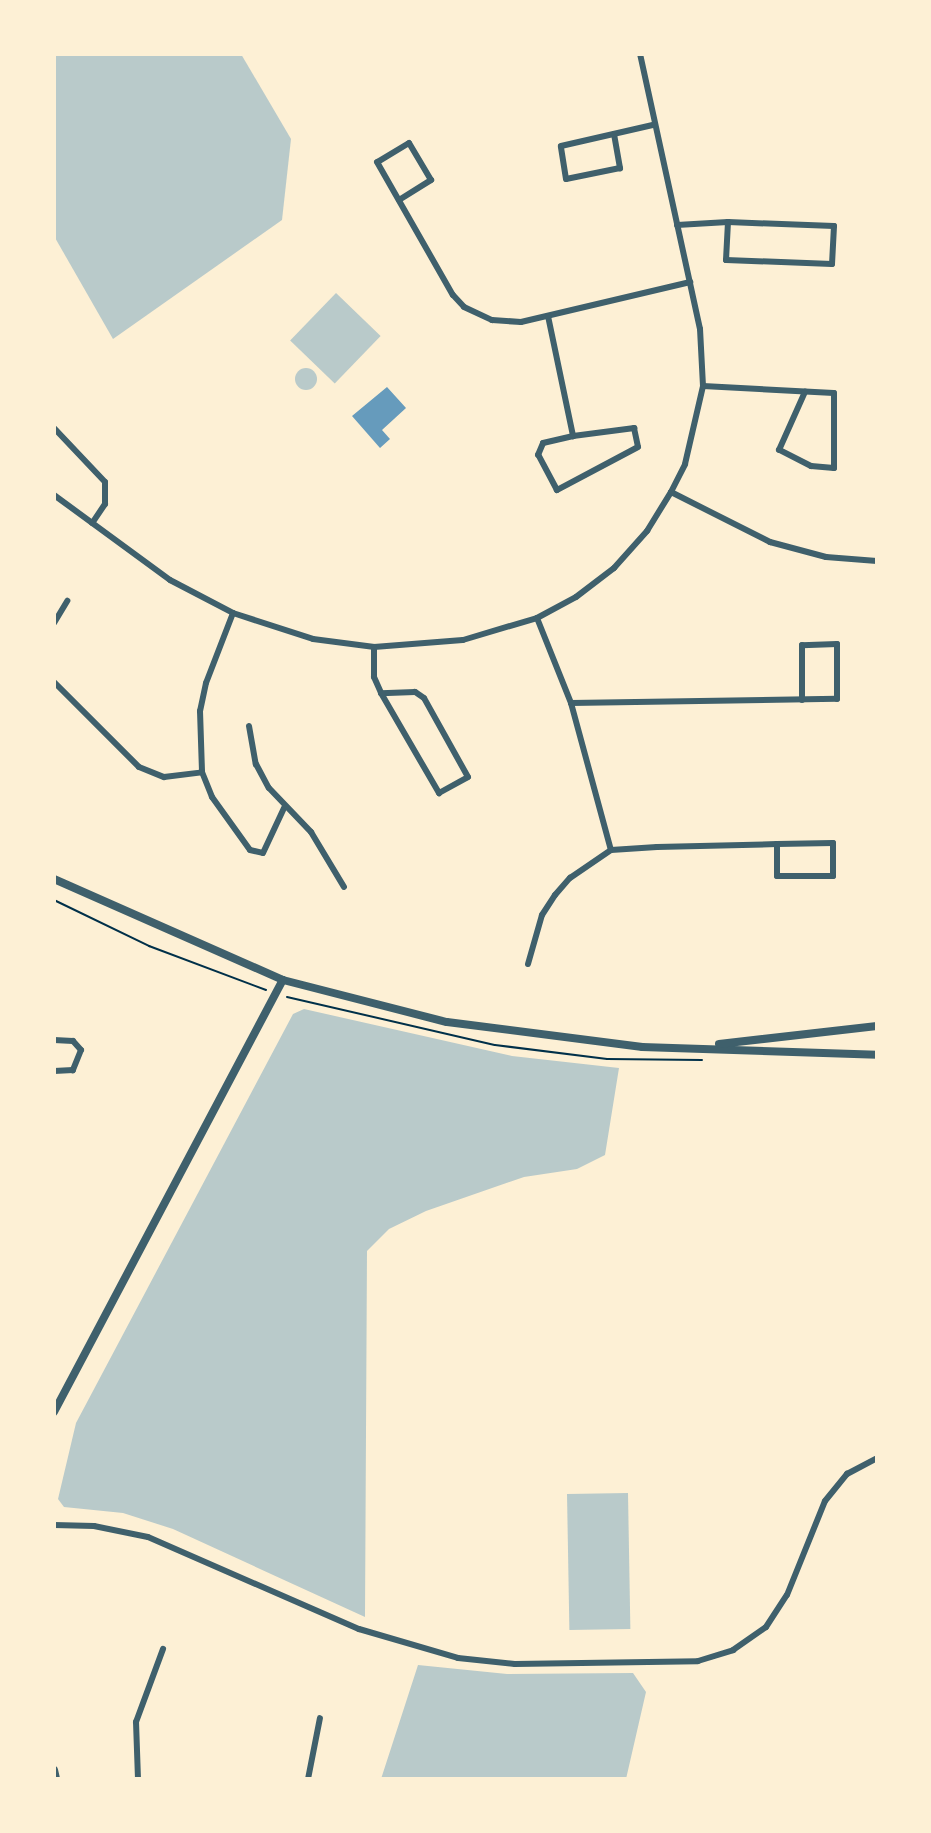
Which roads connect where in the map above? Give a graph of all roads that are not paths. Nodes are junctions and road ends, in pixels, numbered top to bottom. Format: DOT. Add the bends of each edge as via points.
graph roads {
  1 [pos="640,54"];
  2 [pos="653,125"];
  3 [pos="614,134"];
  4 [pos="399,200"];
  5 [pos="728,222"];
  6 [pos="677,225"];
  7 [pos="690,282"];
  8 [pos="548,316"];
  9 [pos="703,386"];
  10 [pos="805,392"];
  11 [pos="54,428"];
  12 [pos="573,436"];
  13 [pos="671,492"];
  14 [pos="54,495"];
  15 [pos="92,523"];
  16 [pos="877,561"];
  17 [pos="67,601"];
  18 [pos="233,613"];
  19 [pos="537,618"];
  20 [pos="54,623"];
  21 [pos="374,647"];
  22 [pos="54,682"];
  23 [pos="381,693"];
  24 [pos="802,700"];
  25 [pos="571,703"];
  26 [pos="249,726"];
  27 [pos="202,772"];
  28 [pos="284,808"];
  29 [pos="777,844"];
  30 [pos="611,850"];
  31 [pos="54,879"];
  32 [pos="344,887"];
  33 [pos="528,964"];
  34 [pos="283,980"];
  35 [pos="877,1026"];
  36 [pos="54,1040"];
  37 [pos="707,1047"];
  38 [pos="877,1055"];
  39 [pos="54,1071"];
  40 [pos="54,1412"];
  41 [pos="877,1458"];
  42 [pos="54,1525"];
  43 [pos="163,1649"];
  44 [pos="320,1718"];
  45 [pos="54,1770"];
  46 [pos="56,1779"];
  47 [pos="138,1779"];
  48 [pos="308,1779"];
  1 -- 2 [label="street"];
  2 -- 3 [label="street"];
  2 -- 6 [label="street"];
  3 -- 3 [label="street" via="561,146 566,179 620,168"];
  4 -- 4 [label="street" via="377,162 409,143 431,180"];
  4 -- 8 [label="street" via="464,307 506,323"];
  5 -- 5 [label="street" via="834,226 832,264 726,260"];
  5 -- 6 [label="street"];
  6 -- 7 [label="street"];
  7 -- 8 [label="street"];
  7 -- 9 [label="street" via="700,329"];
  8 -- 12 [label="street"];
  9 -- 10 [label="street"];
  9 -- 13 [label="street" via="689,449"];
  10 -- 10 [label="street" via="834,393 834,468 811,466 779,450"];
  11 -- 15 [label="street" via="105,482 105,504"];
  12 -- 12 [label="street" via="634,428 638,447 557,490 538,455 543,443"];
  13 -- 16 [label="street" via="770,542 826,557"];
  13 -- 19 [label="street" via="647,531 614,568"];
  14 -- 15 [label="street"];
  15 -- 18 [label="street" via="170,580"];
  17 -- 20 [label="street"];
  18 -- 21 [label="street" via="313,639"];
  18 -- 27 [label="street" via="200,711"];
  19 -- 21 [label="street" via="463,640"];
  19 -- 25 [label="street"];
  21 -- 23 [label="street" via="374,677"];
  22 -- 27 [label="street" via="139,767 164,777"];
  23 -- 23 [label="street" via="439,793 468,777 424,698 415,692"];
  24 -- 24 [label="street" via="837,699 837,644 802,645"];
  24 -- 25 [label="street"];
  25 -- 30 [label="street"];
  26 -- 28 [label="street" via="256,764"];
  27 -- 28 [label="street" via="212,797 250,850 263,853"];
  28 -- 32 [label="street" via="311,832"];
  29 -- 29 [label="street" via="833,843 833,876 777,876"];
  29 -- 30 [label="street"];
  30 -- 33 [label="street" via="555,895 542,915"];
  31 -- 34 [label="street"];
  34 -- 37 [label="street" via="506,1031 642,1047"];
  34 -- 40 [label="street"];
  35 -- 37 [label="street"];
  36 -- 39 [label="street" via="73,1041 81,1050 73,1070"];
  37 -- 38 [label="street"];
  41 -- 42 [label="street" via="847,1474 825,1501 787,1595 766,1627 733,1650 698,1661 515,1664 458,1658 359,1629 148,1537 94,1526"];
  43 -- 47 [label="street" via="136,1722"];
  44 -- 48 [label="street"];
  45 -- 46 [label="street"];
}
